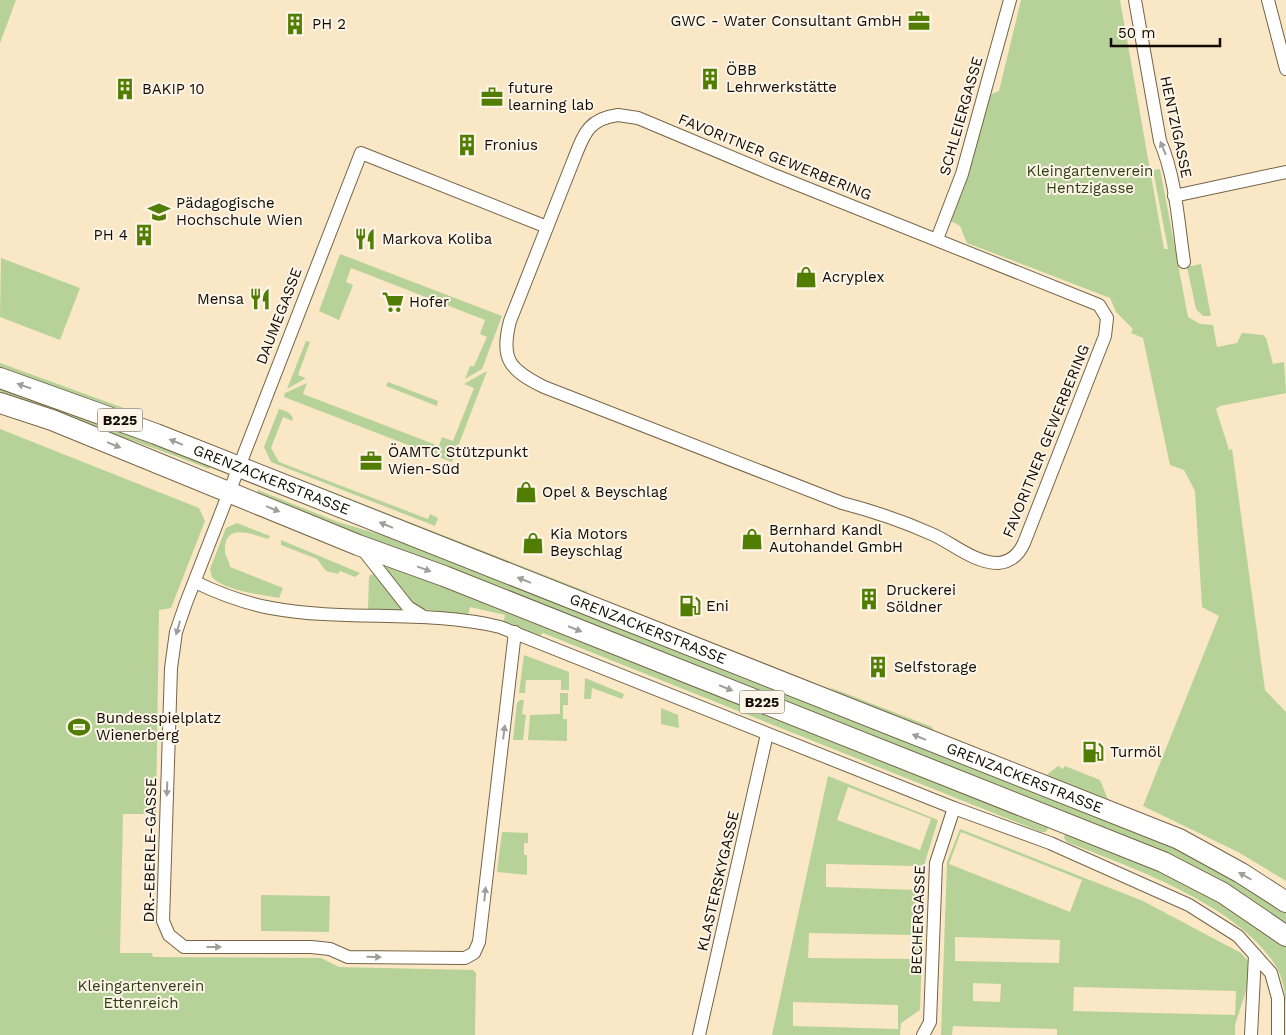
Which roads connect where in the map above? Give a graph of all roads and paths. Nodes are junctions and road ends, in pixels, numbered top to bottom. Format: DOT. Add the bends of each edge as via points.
graph roads {
  1 [pos="1010,0"];
  2 [pos="1135,0"];
  3 [pos="1268,0"];
  4 [pos="1286,69"];
  5 [pos="1286,172"];
  6 [pos="1174,196"];
  7 [pos="547,227"];
  8 [pos="937,239"];
  9 [pos="1184,262"];
  10 [pos="0,378"];
  11 [pos="0,403"];
  12 [pos="238,466"];
  13 [pos="228,491"];
  14 [pos="358,544"];
  15 [pos="196,582"];
  16 [pos="422,616"];
  17 [pos="515,632"];
  18 [pos="767,734"];
  19 [pos="954,808"];
  20 [pos="1062,820"];
  21 [pos="1050,843"];
  22 [pos="1286,902"];
  23 [pos="1286,936"];
  24 [pos="1255,955"];
  25 [pos="699,1035"];
  26 [pos="923,1035"];
  27 [pos="1251,1035"];
  28 [pos="1278,1035"];
  1 -- 8 [label="street, SCHLEIERGASSE" via="962,174"];
  6 -- 2 [label="street, HENTZIGASSE, one-way" via="1160,142"];
  3 -- 4 [label="street"];
  5 -- 6 [label="street"];
  6 -- 9 [label="street, HENTZIGASSE"];
  7 -- 8 [label="street, FAVORITNER GEWERBERING" via="586,132 598,120 618,116 638,118"];
  7 -- 8 [label="street, FAVORITNER GEWERBERING" via="506,335 508,358 516,372 544,387 842,503 934,535 975,556 999,563 1015,556 1024,543 1105,336 1107,318 1099,305 1091,300"];
  7 -- 12 [label="street, DAUMEGASSE" via="361,153"];
  12 -- 10 [label="main road, GRENZACKERSTRASSE / B225, one-way"];
  11 -- 13 [label="main road, GRENZACKERSTRASSE / B225, one-way" via="52,420"];
  12 -- 13 [label="street, DAUMEGASSE"];
  22 -- 12 [label="main road, GRENZACKERSTRASSE / B225, one-way" via="1179,839"];
  13 -- 14 [label="main road, GRENZACKERSTRASSE / B225, one-way"];
  13 -- 15 [label="street, GRENZACKERSTRASSE"];
  14 -- 16 [label="street" via="408,607"];
  14 -- 20 [label="main road, GRENZACKERSTRASSE / B225, one-way"];
  15 -- 16 [label="street" via="234,599 271,608"];
  15 -- 17 [label="street, DR.-EBERLE-GASSE, one-way" via="176,632 171,668 163,921 169,936 184,947 311,947 330,949 348,957 465,958 474,953 479,942"];
  16 -- 17 [label="street" via="477,622"];
  17 -- 18 [label="street"];
  18 -- 19 [label="street"];
  18 -- 25 [label="street, KLASTERSKYGASSE"];
  19 -- 21 [label="street"];
  19 -- 26 [label="street, BECHERGASSE" via="936,863 930,1022"];
  20 -- 21 [label="street, GRENZACKERSTRASSE"];
  20 -- 23 [label="main road, GRENZACKERSTRASSE / B225" via="1172,867 1223,893"];
  21 -- 24 [label="street" via="1189,905 1238,936"];
  24 -- 27 [label="street"];
  24 -- 28 [label="street" via="1271,973 1276,989"];
}
